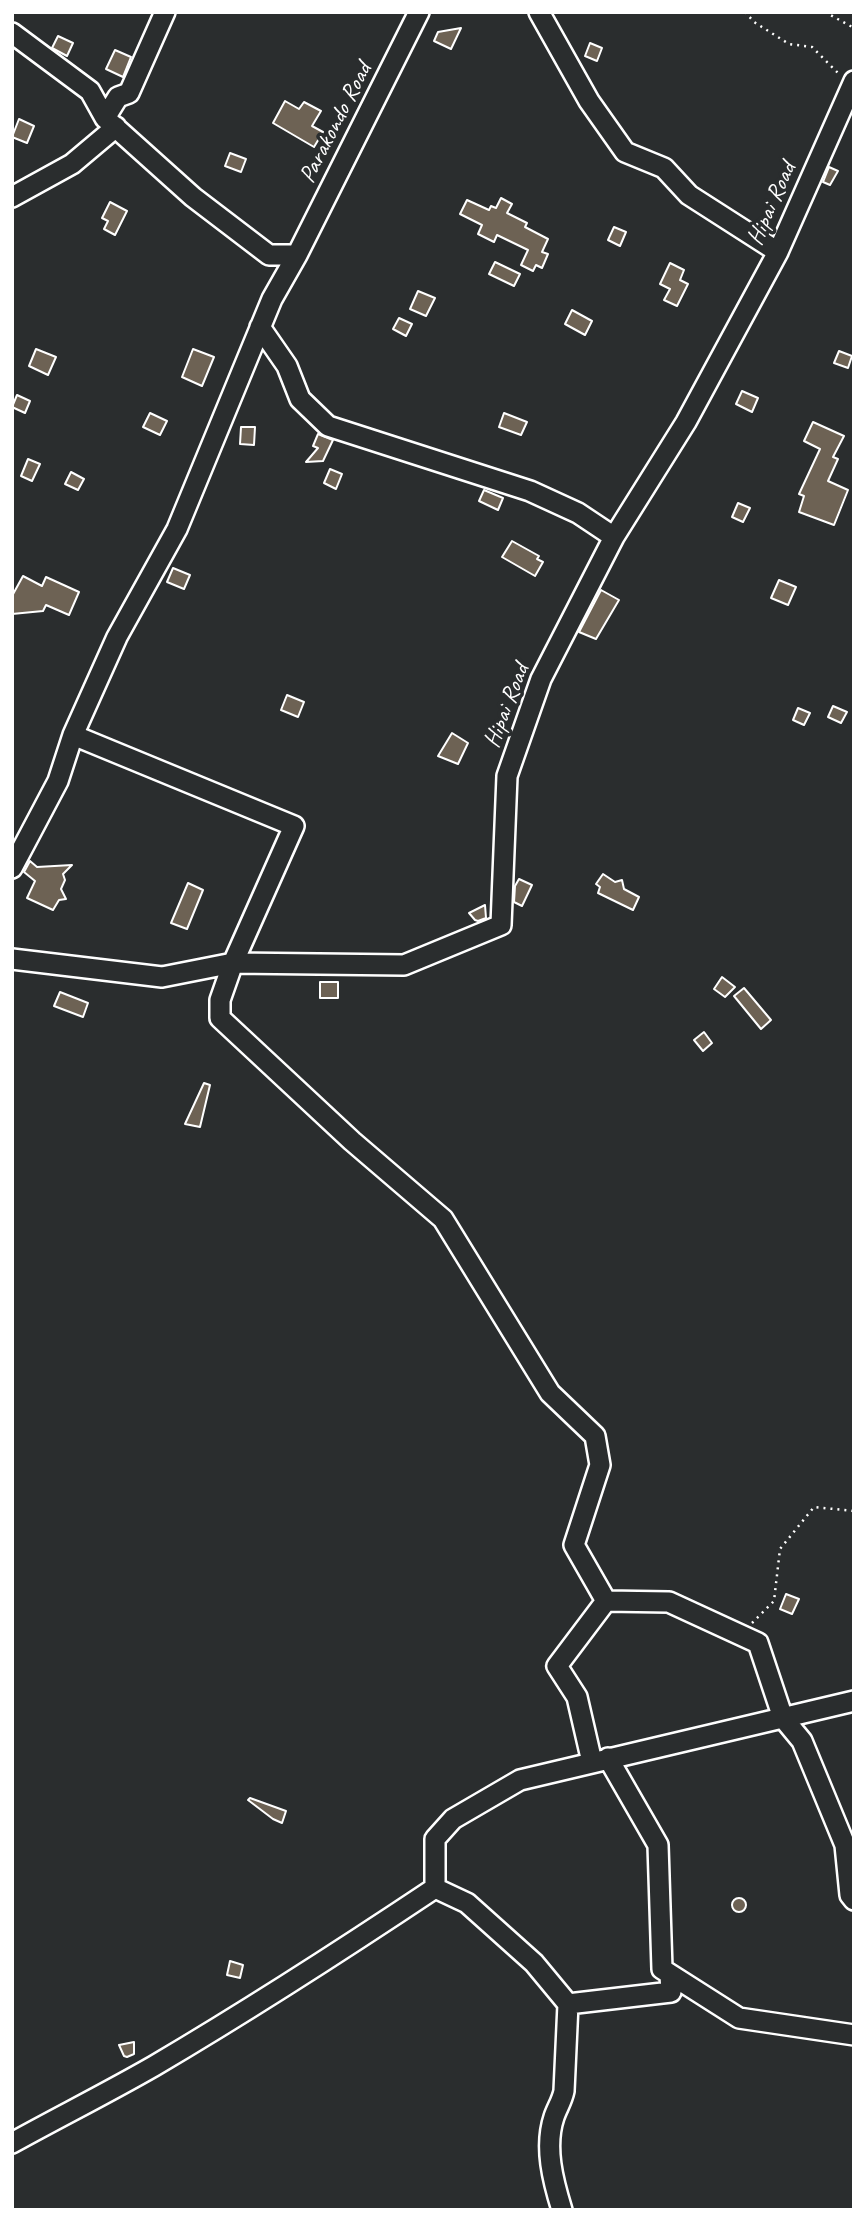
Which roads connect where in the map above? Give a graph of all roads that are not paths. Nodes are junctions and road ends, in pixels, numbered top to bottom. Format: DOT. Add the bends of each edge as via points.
graph roads {
  1 [pos="165,12"];
  2 [pos="419,12"];
  3 [pos="539,12"];
  4 [pos="12,33"];
  5 [pos="853,83"];
  6 [pos="111,123"];
  7 [pos="12,197"];
  8 [pos="778,252"];
  9 [pos="297,255"];
  10 [pos="260,327"];
  11 [pos="614,537"];
  12 [pos="73,735"];
  13 [pos="12,868"];
  14 [pos="12,959"];
  15 [pos="233,963"];
  16 [pos="606,1601"];
  17 [pos="854,1701"];
  18 [pos="783,1718"];
  19 [pos="600,1760"];
  20 [pos="435,1888"];
  21 [pos="854,1899"];
  22 [pos="670,1975"];
  23 [pos="568,2004"];
  24 [pos="854,2035"];
  25 [pos="12,2143"];
  26 [pos="562,2210"];
  1 -- 6 [label="street" via="129,93 118,97"];
  2 -- 9 [label="street, Parakondo Road"];
  3 -- 8 [label="street" via="589,101 625,152 664,168 689,195"];
  4 -- 6 [label="street" via="90,91"];
  5 -- 8 [label="street, Hipai Road"];
  6 -- 7 [label="street" via="72,164"];
  6 -- 9 [label="street" via="193,197 269,255"];
  8 -- 11 [label="street, Hipai Road" via="686,422"];
  9 -- 10 [label="street, Parakondo Road"];
  10 -- 11 [label="street" via="287,366 300,399 328,426 530,491 578,513"];
  10 -- 12 [label="street, Parakondo Road" via="177,529 117,637"];
  11 -- 15 [label="street, Hipai Road" via="541,679 507,776 500,925 404,965"];
  12 -- 13 [label="street, Parakondo Road" via="58,781"];
  12 -- 15 [label="street" via="294,826"];
  14 -- 15 [label="street, Hipai Road" via="162,977"];
  15 -- 16 [label="street" via="220,1000 220,1018 443,1219 550,1393 594,1436 600,1465 574,1545"];
  16 -- 18 [label="street" via="669,1602 758,1643"];
  16 -- 19 [label="street" via="557,1665 577,1697"];
  17 -- 18 [label="street"];
  18 -- 19 [label="street"];
  18 -- 21 [label="street" via="802,1741 845,1845"];
  19 -- 20 [label="street" via="520,1780 453,1819 435,1839"];
  19 -- 22 [label="street" via="658,1845 662,1969"];
  20 -- 23 [label="street" via="467,1903 534,1963"];
  20 -- 25 [label="street" via="298,1979"];
  22 -- 23 [label="street" via="671,1992"];
  22 -- 24 [label="street" via="739,2018"];
  23 -- 26 [label="street" via="564,2091 554,2118 550,2158"];
}
